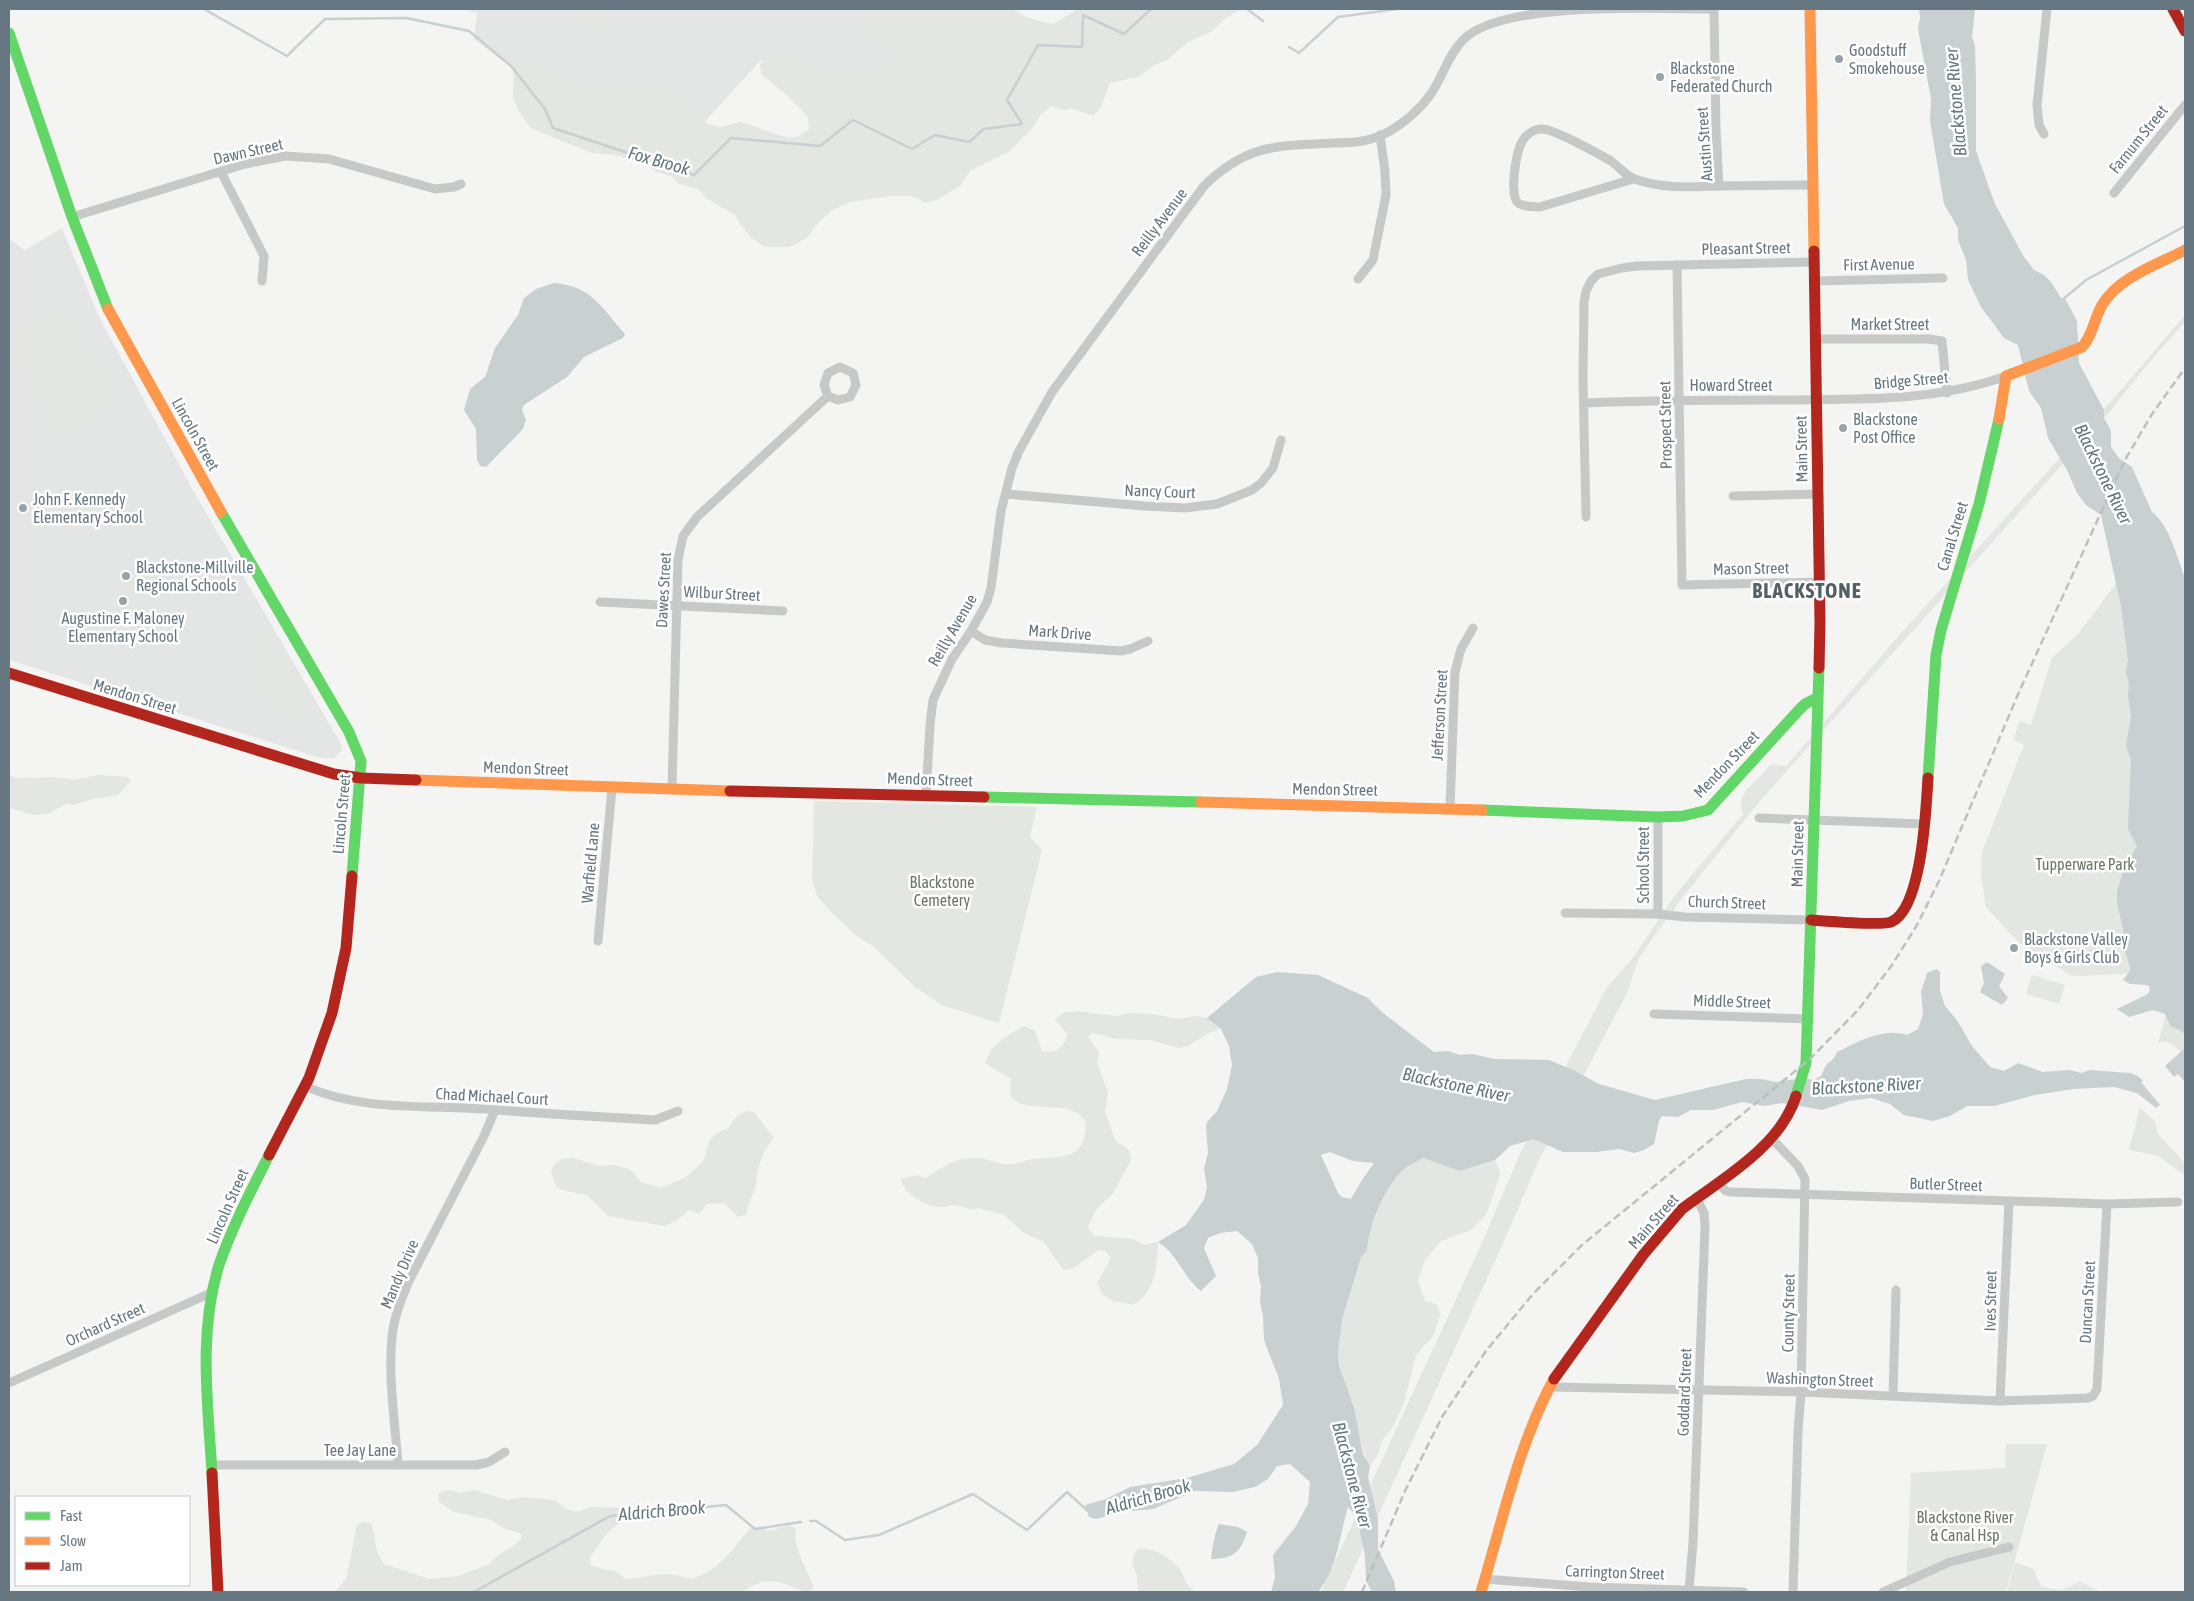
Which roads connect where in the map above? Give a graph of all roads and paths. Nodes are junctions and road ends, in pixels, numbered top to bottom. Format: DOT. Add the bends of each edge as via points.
graph roads {
  1 [pos="1714,9"];
  2 [pos="1810,9"];
  3 [pos="2047,9"];
  4 [pos="2173,9"];
  5 [pos="2185,31"];
  6 [pos="9,33"];
  7 [pos="11,48"];
  8 [pos="2185,105"];
  9 [pos="2044,134"];
  10 [pos="1380,136"];
  11 [pos="221,172"];
  12 [pos="1634,179"];
  13 [pos="461,184"];
  14 [pos="1812,185"];
  15 [pos="1719,186"];
  16 [pos="2114,193"];
  17 [pos="72,217"];
  18 [pos="2185,250"];
  19 [pos="1815,262"];
  20 [pos="1677,265"];
  21 [pos="1943,278"];
  22 [pos="1358,279"];
  23 [pos="262,280"];
  24 [pos="1815,281"];
  25 [pos="1816,339"];
  26 [pos="2011,374"];
  27 [pos="1947,393"];
  28 [pos="828,396"];
  29 [pos="1680,400"];
  30 [pos="1817,400"];
  31 [pos="1585,403"];
  32 [pos="1282,440"];
  33 [pos="1006,494"];
  34 [pos="1818,494"];
  35 [pos="1733,496"];
  36 [pos="1586,517"];
  37 [pos="1819,582"];
  38 [pos="1682,584"];
  39 [pos="600,602"];
  40 [pos="677,606"];
  41 [pos="783,611"];
  42 [pos="1473,628"];
  43 [pos="971,631"];
  44 [pos="1148,641"];
  45 [pos="9,673"];
  46 [pos="1817,698"];
  47 [pos="361,778"];
  48 [pos="612,788"];
  49 [pos="672,789"];
  50 [pos="926,795"];
  51 [pos="1450,809"];
  52 [pos="1658,816"];
  53 [pos="1759,818"];
  54 [pos="1814,820"];
  55 [pos="1924,824"];
  56 [pos="1565,913"];
  57 [pos="1658,914"];
  58 [pos="1811,920"];
  59 [pos="1889,923"];
  60 [pos="598,941"];
  61 [pos="1654,1014"];
  62 [pos="1809,1019"];
  63 [pos="305,1086"];
  64 [pos="495,1110"];
  65 [pos="678,1111"];
  66 [pos="1773,1135"];
  67 [pos="1717,1183"];
  68 [pos="1805,1195"];
  69 [pos="1696,1197"];
  70 [pos="2009,1201"];
  71 [pos="2178,1202"];
  72 [pos="2107,1204"];
  73 [pos="1896,1290"];
  74 [pos="213,1292"];
  75 [pos="9,1383"];
  76 [pos="1550,1387"];
  77 [pos="1699,1390"];
  78 [pos="1801,1392"];
  79 [pos="1893,1396"];
  80 [pos="2088,1398"];
  81 [pos="2000,1401"];
  82 [pos="505,1452"];
  83 [pos="211,1465"];
  84 [pos="398,1465"];
  85 [pos="2009,1547"];
  86 [pos="1485,1579"];
  87 [pos="1689,1590"];
  88 [pos="218,1592"];
  89 [pos="1481,1592"];
  90 [pos="1744,1592"];
  91 [pos="1793,1592"];
  92 [pos="1883,1592"];
  1 -- 10 [label="street, Reilly Avenue" via="1569,11 1525,16 1488,25 1459,44 1423,104"];
  1 -- 15 [label="street, Austin Street"];
  2 -- 14 [label="main road, Main Street"];
  3 -- 9 [label="street" via="2037,105 2039,125"];
  4 -- 5 [label="main road"];
  6 -- 7 [label="main road, Lincoln Street"];
  7 -- 17 [label="main road, Lincoln Street"];
  8 -- 16 [label="street, Farnum Street"];
  10 -- 22 [label="street" via="1386,195 1373,260"];
  10 -- 33 [label="street, Reilly Avenue" via="1348,143 1281,146 1258,151 1243,156 1217,174 1187,209 1052,392 1019,451"];
  11 -- 13 [label="street, Dawn Street" via="258,161 301,156 342,162 435,189 454,188"];
  11 -- 17 [label="street, Dawn Street"];
  11 -- 23 [label="street" via="264,256"];
  12 -- 12 [label="street" via="1611,161 1542,129 1527,135 1521,142 1513,188 1518,202 1540,207"];
  12 -- 15 [label="street" via="1680,188"];
  14 -- 15 [label="street, Austin Street"];
  14 -- 19 [label="main road, Main Street"];
  17 -- 47 [label="main road, Lincoln Street" via="114,323 349,732 361,761"];
  18 -- 26 [label="main road" via="2118,288 2102,306 2082,347"];
  19 -- 20 [label="street, Pleasant Street"];
  19 -- 24 [label="main road, Main Street"];
  20 -- 29 [label="street, Prospect Street"];
  20 -- 31 [label="street" via="1622,268 1598,274 1591,281 1584,302"];
  21 -- 24 [label="street, First Avenue"];
  24 -- 25 [label="main road, Main Street"];
  25 -- 27 [label="street, Market Street" via="1942,341"];
  25 -- 30 [label="main road, Main Street"];
  26 -- 27 [label="street, Bridge Street"];
  26 -- 55 [label="main road, Canal Street" via="1990,465 1936,655"];
  27 -- 30 [label="street, Bridge Street"];
  28 -- 40 [label="street, Dawes Street" via="697,517 687,530 679,550"];
  29 -- 30 [label="street, Howard Street"];
  29 -- 31 [label="street, Howard Street"];
  29 -- 38 [label="street, Prospect Street"];
  30 -- 34 [label="main road, Main Street"];
  31 -- 36 [label="street"];
  32 -- 33 [label="street, Nancy Court" via="1273,468 1261,483 1252,490 1200,508"];
  33 -- 43 [label="street, Reilly Avenue" via="991,588 983,612"];
  34 -- 35 [label="street"];
  34 -- 37 [label="main road, Main Street"];
  37 -- 38 [label="street, Mason Street"];
  37 -- 46 [label="main road, Main Street"];
  39 -- 40 [label="street, Wilbur Street"];
  40 -- 41 [label="street, Wilbur Street"];
  40 -- 49 [label="street, Dawes Street"];
  42 -- 51 [label="street, Jefferson Street" via="1461,649 1455,672"];
  43 -- 44 [label="street, Mark Drive" via="985,640 1002,643 1112,650 1128,650"];
  43 -- 50 [label="street, Reilly Avenue" via="952,659 934,700"];
  45 -- 47 [label="main road, Mendon Street" via="334,774"];
  46 -- 52 [label="main road, Mendon Street" via="1804,704 1708,810 1683,816"];
  46 -- 54 [label="main road, Main Street"];
  47 -- 48 [label="main road, Mendon Street"];
  47 -- 63 [label="main road, Lincoln Street" via="344,963 328,1028"];
  48 -- 49 [label="main road, Mendon Street"];
  48 -- 60 [label="street, Warfield Lane"];
  49 -- 50 [label="main road, Mendon Street"];
  50 -- 51 [label="main road, Mendon Street"];
  51 -- 52 [label="main road, Mendon Street"];
  52 -- 57 [label="street, School Street"];
  53 -- 54 [label="street"];
  54 -- 55 [label="street"];
  54 -- 58 [label="main road, Main Street"];
  55 -- 59 [label="main road, Canal Street" via="1914,891 1905,912"];
  56 -- 57 [label="street, Church Street"];
  57 -- 58 [label="street, Church Street"];
  58 -- 59 [label="main road, Church Street"];
  58 -- 62 [label="main road, Main Street"];
  61 -- 62 [label="street, Middle Street"];
  62 -- 66 [label="main road, Main Street" via="1802,1077 1794,1102"];
  63 -- 64 [label="street, Chad Michael Court" via="344,1099 412,1107"];
  63 -- 74 [label="main road, Lincoln Street" via="238,1216"];
  64 -- 65 [label="street, Chad Michael Court" via="655,1120"];
  64 -- 84 [label="street, Mandy Drive" via="399,1305 391,1356"];
  66 -- 67 [label="main road, Main Street" via="1754,1155"];
  66 -- 68 [label="street, County Street" via="1802,1172"];
  67 -- 68 [label="street, Butler Street" via="1730,1192"];
  67 -- 69 [label="main road, Main Street"];
  68 -- 70 [label="street, Butler Street"];
  68 -- 78 [label="street, County Street"];
  69 -- 76 [label="main road, Main Street" via="1643,1255"];
  69 -- 77 [label="street, Goddard Street" via="1704,1213 1705,1227"];
  70 -- 72 [label="street, Butler Street"];
  70 -- 81 [label="street, Ives Street"];
  71 -- 72 [label="street, Butler Street"];
  72 -- 80 [label="street, Duncan Street" via="2097,1389"];
  73 -- 79 [label="street"];
  74 -- 75 [label="street, Orchard Street"];
  74 -- 83 [label="main road, Lincoln Street" via="206,1357"];
  76 -- 77 [label="street, Washington Street"];
  76 -- 86 [label="main road, Main Street" via="1525,1447"];
  77 -- 78 [label="street, Washington Street"];
  77 -- 87 [label="street, Goddard Street"];
  78 -- 79 [label="street, Washington Street"];
  78 -- 91 [label="street, County Street"];
  79 -- 81 [label="street, Washington Street"];
  80 -- 81 [label="street, Washington Street"];
  82 -- 84 [label="street, Tee Jay Lane" via="489,1462 476,1465"];
  83 -- 84 [label="street, Tee Jay Lane"];
  83 -- 88 [label="main road, Lincoln Street"];
  85 -- 92 [label="street" via="1950,1562"];
  86 -- 87 [label="street, Carrington Street"];
  86 -- 89 [label="main road, Main Street"];
  87 -- 90 [label="street, Carrington Street"];
}
